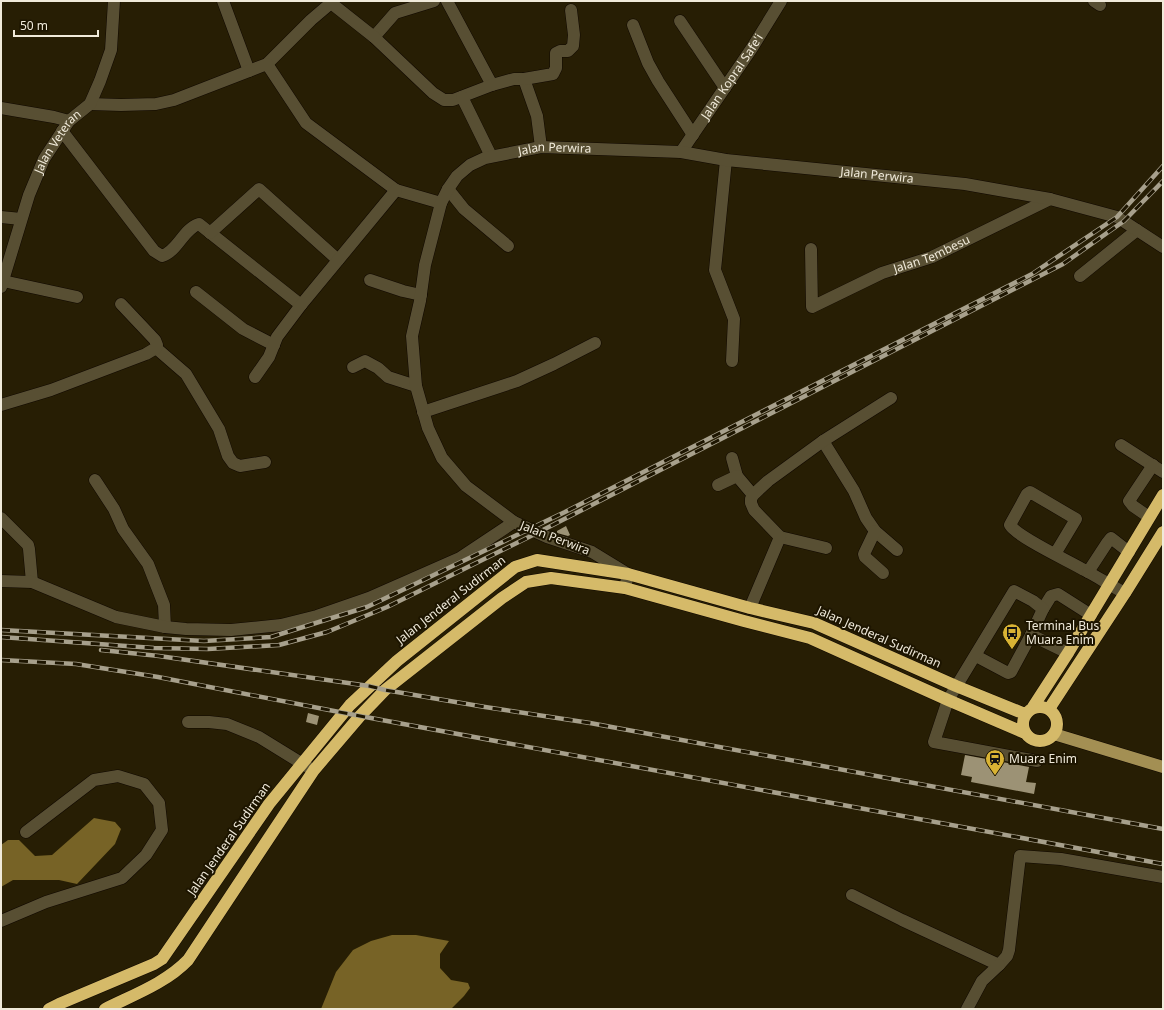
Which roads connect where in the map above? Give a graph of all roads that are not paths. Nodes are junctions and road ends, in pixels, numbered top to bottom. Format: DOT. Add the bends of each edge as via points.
graph roads {
  1 [pos="223,1"];
  2 [pos="434,1"];
  3 [pos="447,1"];
  4 [pos="781,1"];
  5 [pos="116,2"];
  6 [pos="571,10"];
  7 [pos="680,21"];
  8 [pos="633,25"];
  9 [pos="374,37"];
  10 [pos="267,64"];
  11 [pos="249,71"];
  12 [pos="524,79"];
  13 [pos="492,85"];
  14 [pos="725,88"];
  15 [pos="462,97"];
  16 [pos="90,104"];
  17 [pos="1,108"];
  18 [pos="65,126"];
  19 [pos="693,135"];
  20 [pos="541,147"];
  21 [pos="681,152"];
  22 [pos="491,156"];
  23 [pos="726,160"];
  24 [pos="448,188"];
  25 [pos="396,190"];
  26 [pos="1050,199"];
  27 [pos="441,202"];
  28 [pos="1,217"];
  29 [pos="21,218"];
  30 [pos="1137,230"];
  31 [pos="210,233"];
  32 [pos="508,246"];
  33 [pos="1163,247"];
  34 [pos="811,249"];
  35 [pos="338,260"];
  36 [pos="1080,276"];
  37 [pos="370,280"];
  38 [pos="2,284"];
  39 [pos="196,292"];
  40 [pos="421,295"];
  41 [pos="77,297"];
  42 [pos="121,304"];
  43 [pos="301,305"];
  44 [pos="596,343"];
  45 [pos="274,345"];
  46 [pos="156,348"];
  47 [pos="732,361"];
  48 [pos="353,367"];
  49 [pos="255,377"];
  50 [pos="416,386"];
  51 [pos="892,398"];
  52 [pos="1,405"];
  53 [pos="423,412"];
  54 [pos="823,440"];
  55 [pos="1121,445"];
  56 [pos="732,458"];
  57 [pos="265,462"];
  58 [pos="1158,469"];
  59 [pos="737,476"];
  60 [pos="95,480"];
  61 [pos="718,485"];
  62 [pos="753,495"];
  63 [pos="1163,495"];
  64 [pos="1,518"];
  65 [pos="1149,518"];
  66 [pos="514,522"];
  67 [pos="875,531"];
  68 [pos="1163,532"];
  69 [pos="780,537"];
  70 [pos="826,548"];
  71 [pos="897,550"];
  72 [pos="1129,552"];
  73 [pos="1055,554"];
  74 [pos="1088,572"];
  75 [pos="628,574"];
  76 [pos="883,574"];
  77 [pos="1,581"];
  78 [pos="32,582"];
  79 [pos="1109,585"];
  80 [pos="625,588"];
  81 [pos="1125,593"];
  82 [pos="750,608"];
  83 [pos="1043,609"];
  84 [pos="1091,615"];
  85 [pos="165,627"];
  86 [pos="1031,635"];
  87 [pos="1068,653"];
  88 [pos="976,656"];
  89 [pos="956,686"];
  90 [pos="948,700"];
  91 [pos="1049,709"];
  92 [pos="1029,711"];
  93 [pos="188,722"];
  94 [pos="1025,733"];
  95 [pos="1054,734"];
  96 [pos="1037,761"];
  97 [pos="303,763"];
  98 [pos="1163,766"];
  99 [pos="314,770"];
  100 [pos="26,832"];
  101 [pos="1163,877"];
  102 [pos="852,895"];
  103 [pos="1,921"];
  104 [pos="999,965"];
  105 [pos="49,1009"];
  106 [pos="105,1009"];
  107 [pos="967,1009"];
  1 -- 11 [label="street"];
  2 -- 9 [label="street" via="395,13"];
  3 -- 13 [label="street"];
  4 -- 14 [label="street, Jalan Kopral Safe'i"];
  5 -- 16 [label="street, Jalan Veteran" via="110,50"];
  6 -- 12 [label="street" via="573,46 568,51 556,53 556,68 553,74"];
  7 -- 14 [label="street"];
  8 -- 19 [label="street" via="648,63"];
  9 -- 10 [label="street" via="330,4"];
  9 -- 15 [label="street" via="437,96 448,100"];
  10 -- 11 [label="street"];
  10 -- 25 [label="street" via="306,123"];
  11 -- 16 [label="street" via="162,103"];
  12 -- 13 [label="street" via="518,78"];
  12 -- 20 [label="street" via="537,116"];
  13 -- 15 [label="street"];
  14 -- 19 [label="street, Jalan Kopral Safe'i"];
  15 -- 22 [label="street"];
  16 -- 18 [label="street, Jalan Veteran"];
  17 -- 18 [label="street" via="54,117"];
  18 -- 29 [label="street, Jalan Veteran" via="44,159"];
  18 -- 31 [label="street" via="159,255 167,254 192,226 199,224"];
  19 -- 21 [label="street, Jalan Kopral Safe'i"];
  20 -- 21 [label="street, Jalan Perwira"];
  20 -- 22 [label="street, Jalan Perwira"];
  21 -- 23 [label="street, Jalan Perwira"];
  22 -- 24 [label="street, Jalan Perwira" via="470,165"];
  23 -- 26 [label="street, Jalan Perwira" via="965,184"];
  23 -- 47 [label="street" via="715,270 734,319"];
  24 -- 27 [label="street, Jalan Perwira"];
  24 -- 32 [label="street" via="464,208"];
  25 -- 27 [label="street"];
  25 -- 35 [label="street"];
  26 -- 30 [label="street, Jalan Perwira" via="1117,217"];
  26 -- 34 [label="street, Jalan Tembesu" via="932,257 882,273 812,307"];
  27 -- 40 [label="street, Jalan Perwira" via="425,265"];
  28 -- 29 [label="street"];
  29 -- 38 [label="street, Jalan Veteran"];
  30 -- 33 [label="street, Jalan Perwira"];
  30 -- 36 [label="street"];
  31 -- 35 [label="street" via="259,189"];
  31 -- 43 [label="street"];
  35 -- 43 [label="street"];
  37 -- 40 [label="street"];
  38 -- 41 [label="street"];
  39 -- 45 [label="street" via="244,329"];
  40 -- 50 [label="street, Jalan Perwira" via="412,336"];
  42 -- 46 [label="street" via="155,340"];
  43 -- 45 [label="street"];
  44 -- 53 [label="street" via="517,381"];
  45 -- 49 [label="street"];
  46 -- 52 [label="street" via="50,390"];
  46 -- 57 [label="street" via="186,374 219,429 233,463 240,466"];
  48 -- 50 [label="street" via="365,361 388,377"];
  50 -- 53 [label="street, Jalan Perwira"];
  51 -- 54 [label="street"];
  53 -- 66 [label="street, Jalan Perwira" via="442,458 466,486"];
  54 -- 62 [label="street"];
  54 -- 67 [label="street"];
  55 -- 58 [label="street"];
  56 -- 59 [label="street"];
  58 -- 65 [label="street" via="1129,501"];
  59 -- 61 [label="street"];
  59 -- 62 [label="street"];
  60 -- 85 [label="street" via="114,509 123,529 148,564 164,605"];
  62 -- 69 [label="street" via="751,503 754,510"];
  63 -- 65 [label="highway"];
  64 -- 78 [label="street" via="28,545"];
  65 -- 72 [label="highway"];
  66 -- 75 [label="street, Jalan Perwira" via="547,537 592,552"];
  66 -- 85 [label="street" via="460,558 369,598 317,616 281,625 231,630"];
  67 -- 71 [label="street"];
  67 -- 76 [label="street" via="864,554"];
  68 -- 81 [label="highway"];
  69 -- 70 [label="street"];
  69 -- 82 [label="street"];
  72 -- 74 [label="street" via="1111,538"];
  72 -- 79 [label="highway"];
  73 -- 73 [label="street" via="1015,531 1010,525 1030,492 1076,519"];
  73 -- 74 [label="street"];
  74 -- 79 [label="street"];
  75 -- 80 [label="street"];
  75 -- 82 [label="highway, Jalan Jenderal Sudirman"];
  75 -- 97 [label="highway, Jalan Jenderal Sudirman" via="537,560 515,567 368,686"];
  77 -- 78 [label="street"];
  78 -- 85 [label="street" via="116,618"];
  79 -- 81 [label="street"];
  79 -- 84 [label="highway"];
  80 -- 90 [label="highway" via="810,638"];
  80 -- 99 [label="highway" via="551,578 526,582 385,690"];
  81 -- 91 [label="highway"];
  82 -- 89 [label="highway, Jalan Jenderal Sudirman" via="814,623"];
  83 -- 84 [label="street" via="1051,596 1058,594"];
  83 -- 86 [label="street"];
  83 -- 88 [label="street" via="1034,601 1014,591"];
  84 -- 87 [label="highway"];
  86 -- 87 [label="street"];
  86 -- 88 [label="street" via="1011,672"];
  87 -- 92 [label="highway"];
  88 -- 89 [label="street"];
  89 -- 90 [label="street"];
  89 -- 92 [label="highway, Jalan Jenderal Sudirman"];
  90 -- 94 [label="highway"];
  90 -- 96 [label="street" via="934,742"];
  91 -- 92 [label="highway" via="1041,706"];
  91 -- 95 [label="highway" via="1055,716 1057,725"];
  92 -- 94 [label="highway" via="1022,724"];
  93 -- 97 [label="street" via="227,724 259,737"];
  94 -- 95 [label="highway" via="1029,738 1040,741"];
  95 -- 98 [label="main road"];
  97 -- 99 [label="street"];
  97 -- 105 [label="highway, Jalan Jenderal Sudirman" via="269,804 162,959"];
  99 -- 106 [label="highway" via="188,960 166,978"];
  100 -- 103 [label="street" via="94,780 118,776 144,784 159,803 162,830 146,856 122,878 46,902"];
  101 -- 104 [label="street" via="1061,859 1020,856 1010,950"];
  102 -- 104 [label="street"];
  104 -- 107 [label="street" via="982,981"];
}
